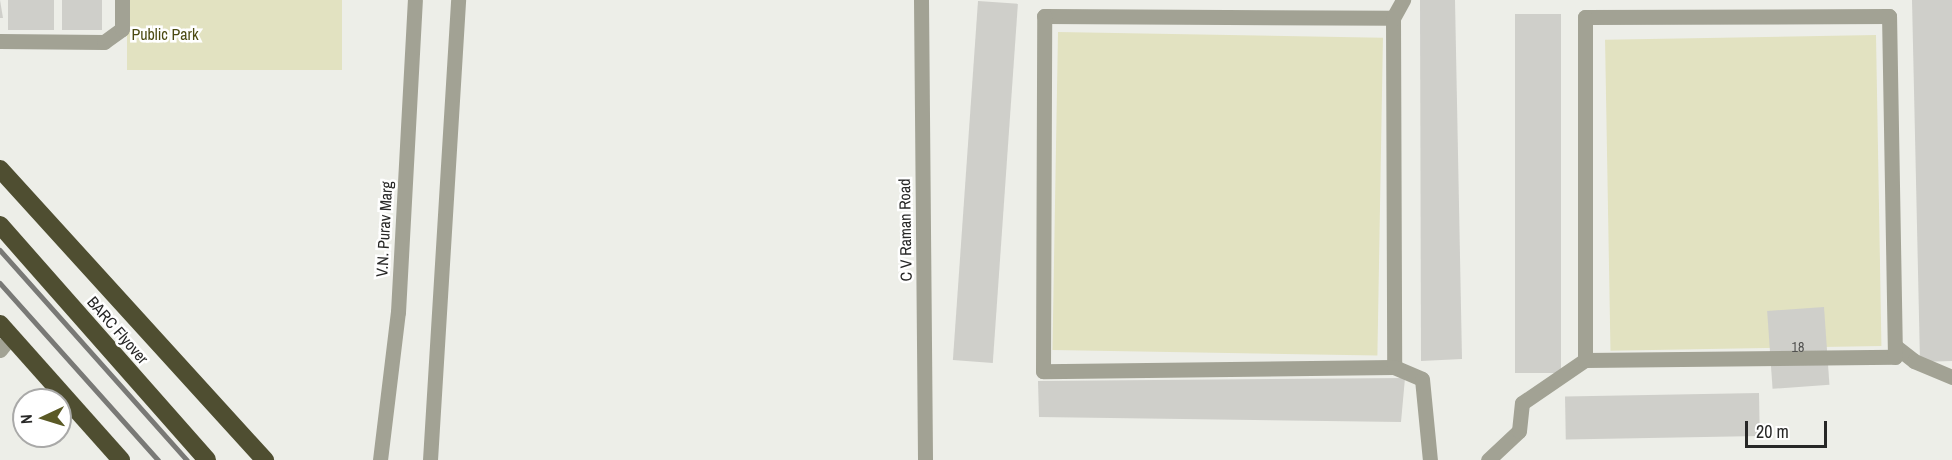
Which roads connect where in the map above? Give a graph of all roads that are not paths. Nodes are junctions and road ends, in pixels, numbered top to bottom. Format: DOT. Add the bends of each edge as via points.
graph roads {
  1 [pos="122,0"];
  2 [pos="415,0"];
  3 [pos="459,0"];
  4 [pos="921,0"];
  5 [pos="1402,0"];
  6 [pos="1393,18"];
  7 [pos="0,41"];
  8 [pos="0,169"];
  9 [pos="0,225"];
  10 [pos="4,336"];
  11 [pos="1895,346"];
  12 [pos="1585,360"];
  13 [pos="1394,367"];
  14 [pos="1952,377"];
  15 [pos="121,460"];
  16 [pos="207,460"];
  17 [pos="265,460"];
  18 [pos="380,460"];
  19 [pos="430,460"];
  20 [pos="925,460"];
  21 [pos="1430,460"];
  22 [pos="1488,460"];
  1 -- 7 [label="street" via="122,29 104,42"];
  2 -- 18 [label="street, V.N. Purav Marg" via="398,312"];
  3 -- 19 [label="street"];
  4 -- 20 [label="street, C V Raman Road"];
  5 -- 6 [label="street"];
  6 -- 13 [label="street"];
  6 -- 13 [label="street" via="1044,16 1043,371"];
  8 -- 17 [label="highway"];
  9 -- 16 [label="highway, BARC Flyover"];
  10 -- 15 [label="highway"];
  11 -- 12 [label="street" via="1895,357"];
  11 -- 12 [label="street" via="1889,16 1585,17"];
  11 -- 14 [label="street" via="1914,362"];
  12 -- 22 [label="street" via="1522,403 1519,431"];
  13 -- 21 [label="street" via="1422,379"];
}
